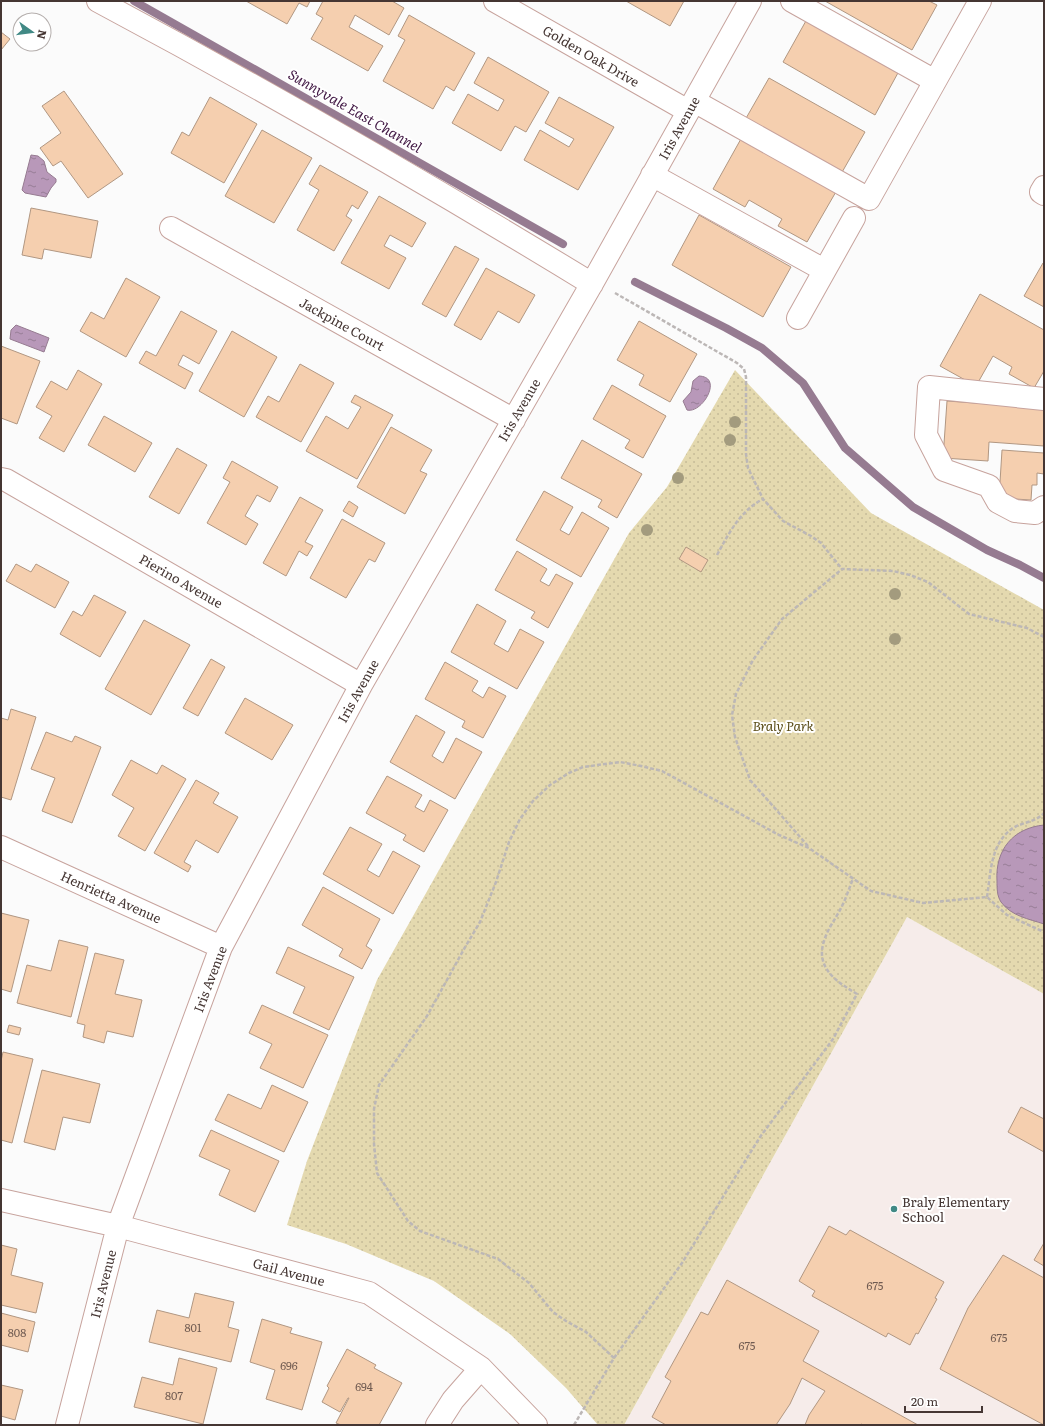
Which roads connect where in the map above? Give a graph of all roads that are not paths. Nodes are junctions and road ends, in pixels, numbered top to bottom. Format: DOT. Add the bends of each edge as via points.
graph roads {
  1 [pos="98,1"];
  2 [pos="495,1"];
  3 [pos="750,1"];
  4 [pos="792,1"];
  5 [pos="980,1"];
  6 [pos="521,8"];
  7 [pos="935,81"];
  8 [pos="691,106"];
  9 [pos="652,175"];
  10 [pos="1044,187"];
  11 [pos="1044,194"];
  12 [pos="854,218"];
  13 [pos="170,228"];
  14 [pos="824,270"];
  15 [pos="593,282"];
  16 [pos="798,318"];
  17 [pos="1044,399"];
  18 [pos="514,420"];
  19 [pos="1,479"];
  20 [pos="1044,506"];
  21 [pos="361,685"];
  22 [pos="1,847"];
  23 [pos="221,947"];
  24 [pos="1,1200"];
  25 [pos="118,1226"];
  26 [pos="481,1368"];
  27 [pos="67,1425"];
  28 [pos="437,1425"];
  29 [pos="536,1425"];
  1 -- 15 [label="street" via="327,127"];
  2 -- 6 [label="street, Golden Oak Drive"];
  3 -- 8 [label="street, Iris Avenue"];
  4 -- 7 [label="street"];
  5 -- 7 [label="street"];
  6 -- 8 [label="street, Golden Oak Drive"];
  7 -- 8 [label="street, Golden Oak Drive" via="869,199"];
  8 -- 9 [label="street, Iris Avenue"];
  9 -- 14 [label="street"];
  9 -- 15 [label="street, Iris Avenue"];
  10 -- 11 [label="street" via="1041,192"];
  12 -- 14 [label="street"];
  13 -- 18 [label="street, Jackpine Court"];
  14 -- 16 [label="street"];
  15 -- 18 [label="street, Iris Avenue"];
  17 -- 20 [label="street" via="929,387 926,435 944,470 989,486 998,502 1015,511 1035,513"];
  18 -- 21 [label="street, Iris Avenue"];
  19 -- 21 [label="street, Pierino Avenue"];
  21 -- 23 [label="street, Iris Avenue"];
  22 -- 23 [label="street, Henrietta Avenue"];
  23 -- 25 [label="street, Iris Avenue"];
  24 -- 25 [label="street, Gail Avenue"];
  25 -- 26 [label="street, Gail Avenue" via="369,1293"];
  25 -- 27 [label="street, Iris Avenue"];
  26 -- 28 [label="street" via="452,1400"];
  26 -- 29 [label="street, Gail Avenue"];
}
